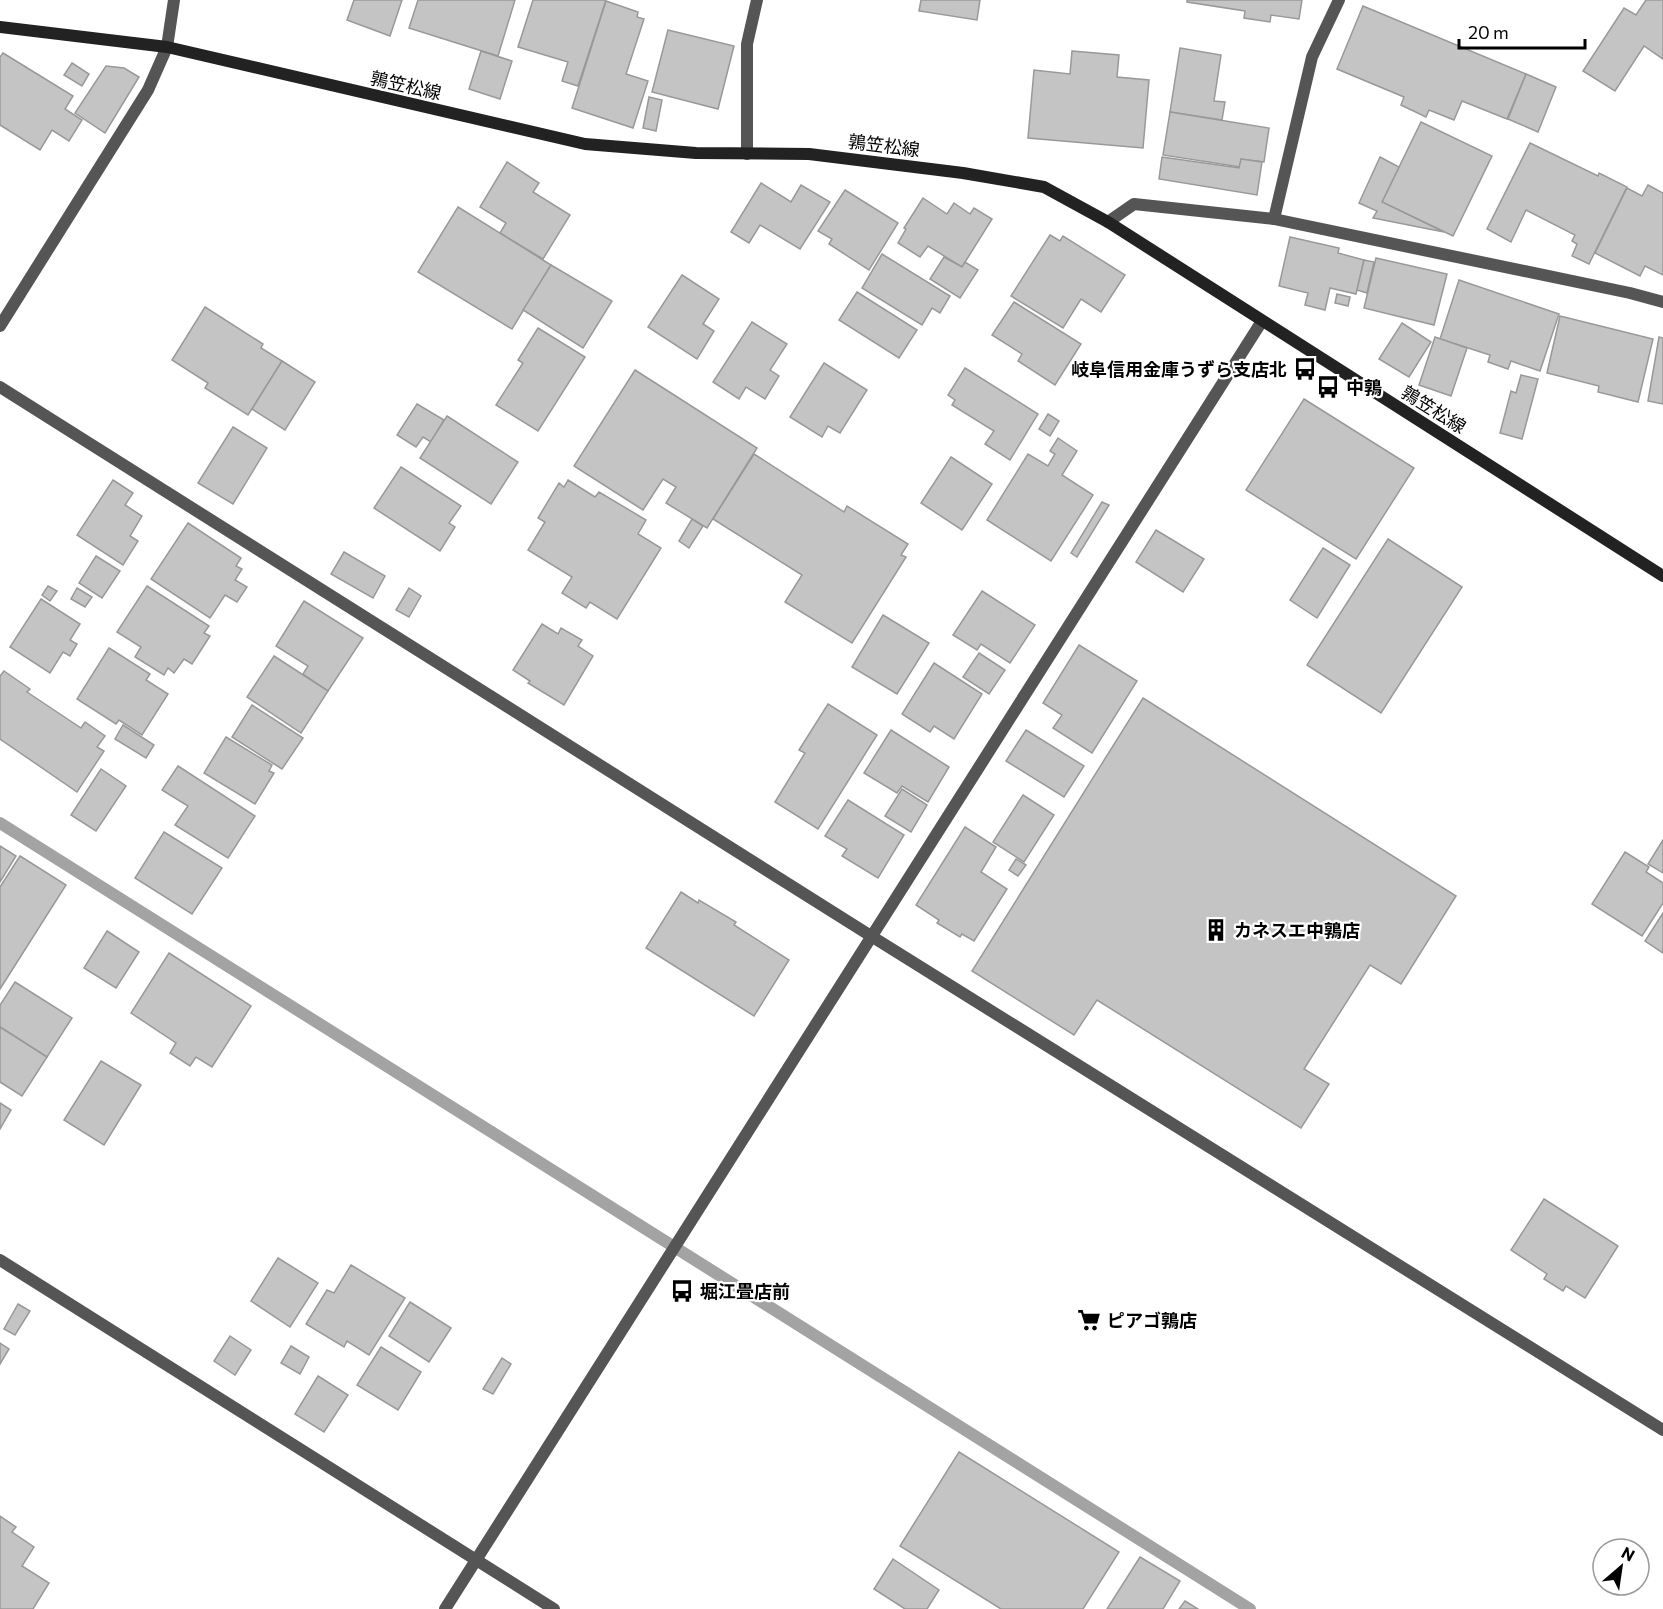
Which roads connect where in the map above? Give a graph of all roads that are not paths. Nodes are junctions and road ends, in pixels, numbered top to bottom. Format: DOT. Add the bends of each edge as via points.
graph roads {
  1 [pos="174,0"];
  2 [pos="757,0"];
  3 [pos="1339,0"];
  4 [pos="0,27"];
  5 [pos="167,47"];
  6 [pos="747,154"];
  7 [pos="1274,219"];
  8 [pos="1108,222"];
  9 [pos="1663,302"];
  10 [pos="1262,321"];
  11 [pos="0,326"];
  12 [pos="0,387"];
  13 [pos="1663,576"];
  14 [pos="872,936"];
  15 [pos="0,1260"];
  16 [pos="1663,1431"];
  17 [pos="477,1560"];
  18 [pos="446,1609"];
  19 [pos="554,1609"];
  1 -- 5 [label="street"];
  2 -- 6 [label="street" via="747,44"];
  3 -- 7 [label="street" via="1312,57"];
  4 -- 5 [label="main road, 鶉笠松線"];
  5 -- 6 [label="main road, 鶉笠松線" via="585,144"];
  5 -- 11 [label="street" via="148,90"];
  6 -- 8 [label="main road, 鶉笠松線" via="809,154 1044,186"];
  7 -- 8 [label="street" via="1134,204"];
  7 -- 9 [label="street"];
  8 -- 10 [label="main road, 鶉笠松線"];
  10 -- 13 [label="main road, 鶉笠松線"];
  10 -- 14 [label="street"];
  12 -- 14 [label="street"];
  14 -- 16 [label="street"];
  14 -- 17 [label="street"];
  15 -- 17 [label="street"];
  17 -- 18 [label="street"];
  17 -- 19 [label="street"];
}
